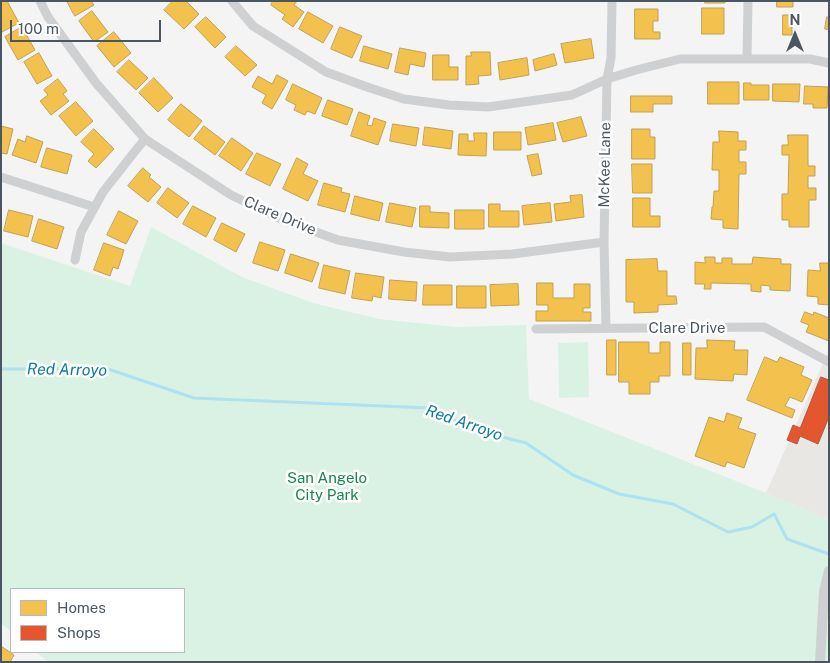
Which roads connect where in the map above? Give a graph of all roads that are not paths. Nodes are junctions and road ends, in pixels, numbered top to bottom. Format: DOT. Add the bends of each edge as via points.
graph roads {
  1 [pos="40,1"];
  2 [pos="232,1"];
  3 [pos="612,1"];
  4 [pos="748,1"];
  5 [pos="747,59"];
  6 [pos="829,63"];
  7 [pos="607,80"];
  8 [pos="145,139"];
  9 [pos="1,177"];
  10 [pos="94,207"];
  11 [pos="604,242"];
  12 [pos="75,260"];
  13 [pos="606,328"];
  14 [pos="536,329"];
  15 [pos="829,362"];
  16 [pos="829,571"];
  17 [pos="820,662"];
  1 -- 8 [label="street, Clare Drive" via="96,83"];
  2 -- 7 [label="street" via="253,26 326,72 404,99 488,107 572,95"];
  3 -- 7 [label="street, McKee Lane" via="611,58"];
  4 -- 5 [label="street"];
  5 -- 6 [label="street" via="810,59"];
  5 -- 7 [label="street" via="680,59"];
  7 -- 11 [label="street, McKee Lane"];
  8 -- 10 [label="street"];
  8 -- 11 [label="street, Clare Drive" via="231,195 283,220 338,240 450,257 513,254"];
  9 -- 10 [label="street"];
  10 -- 12 [label="street" via="82,232"];
  11 -- 13 [label="street, McKee Lane"];
  13 -- 14 [label="street, Clare Drive"];
  13 -- 15 [label="street, Clare Drive" via="764,327"];
  16 -- 17 [label="street" via="824,592"];
}
